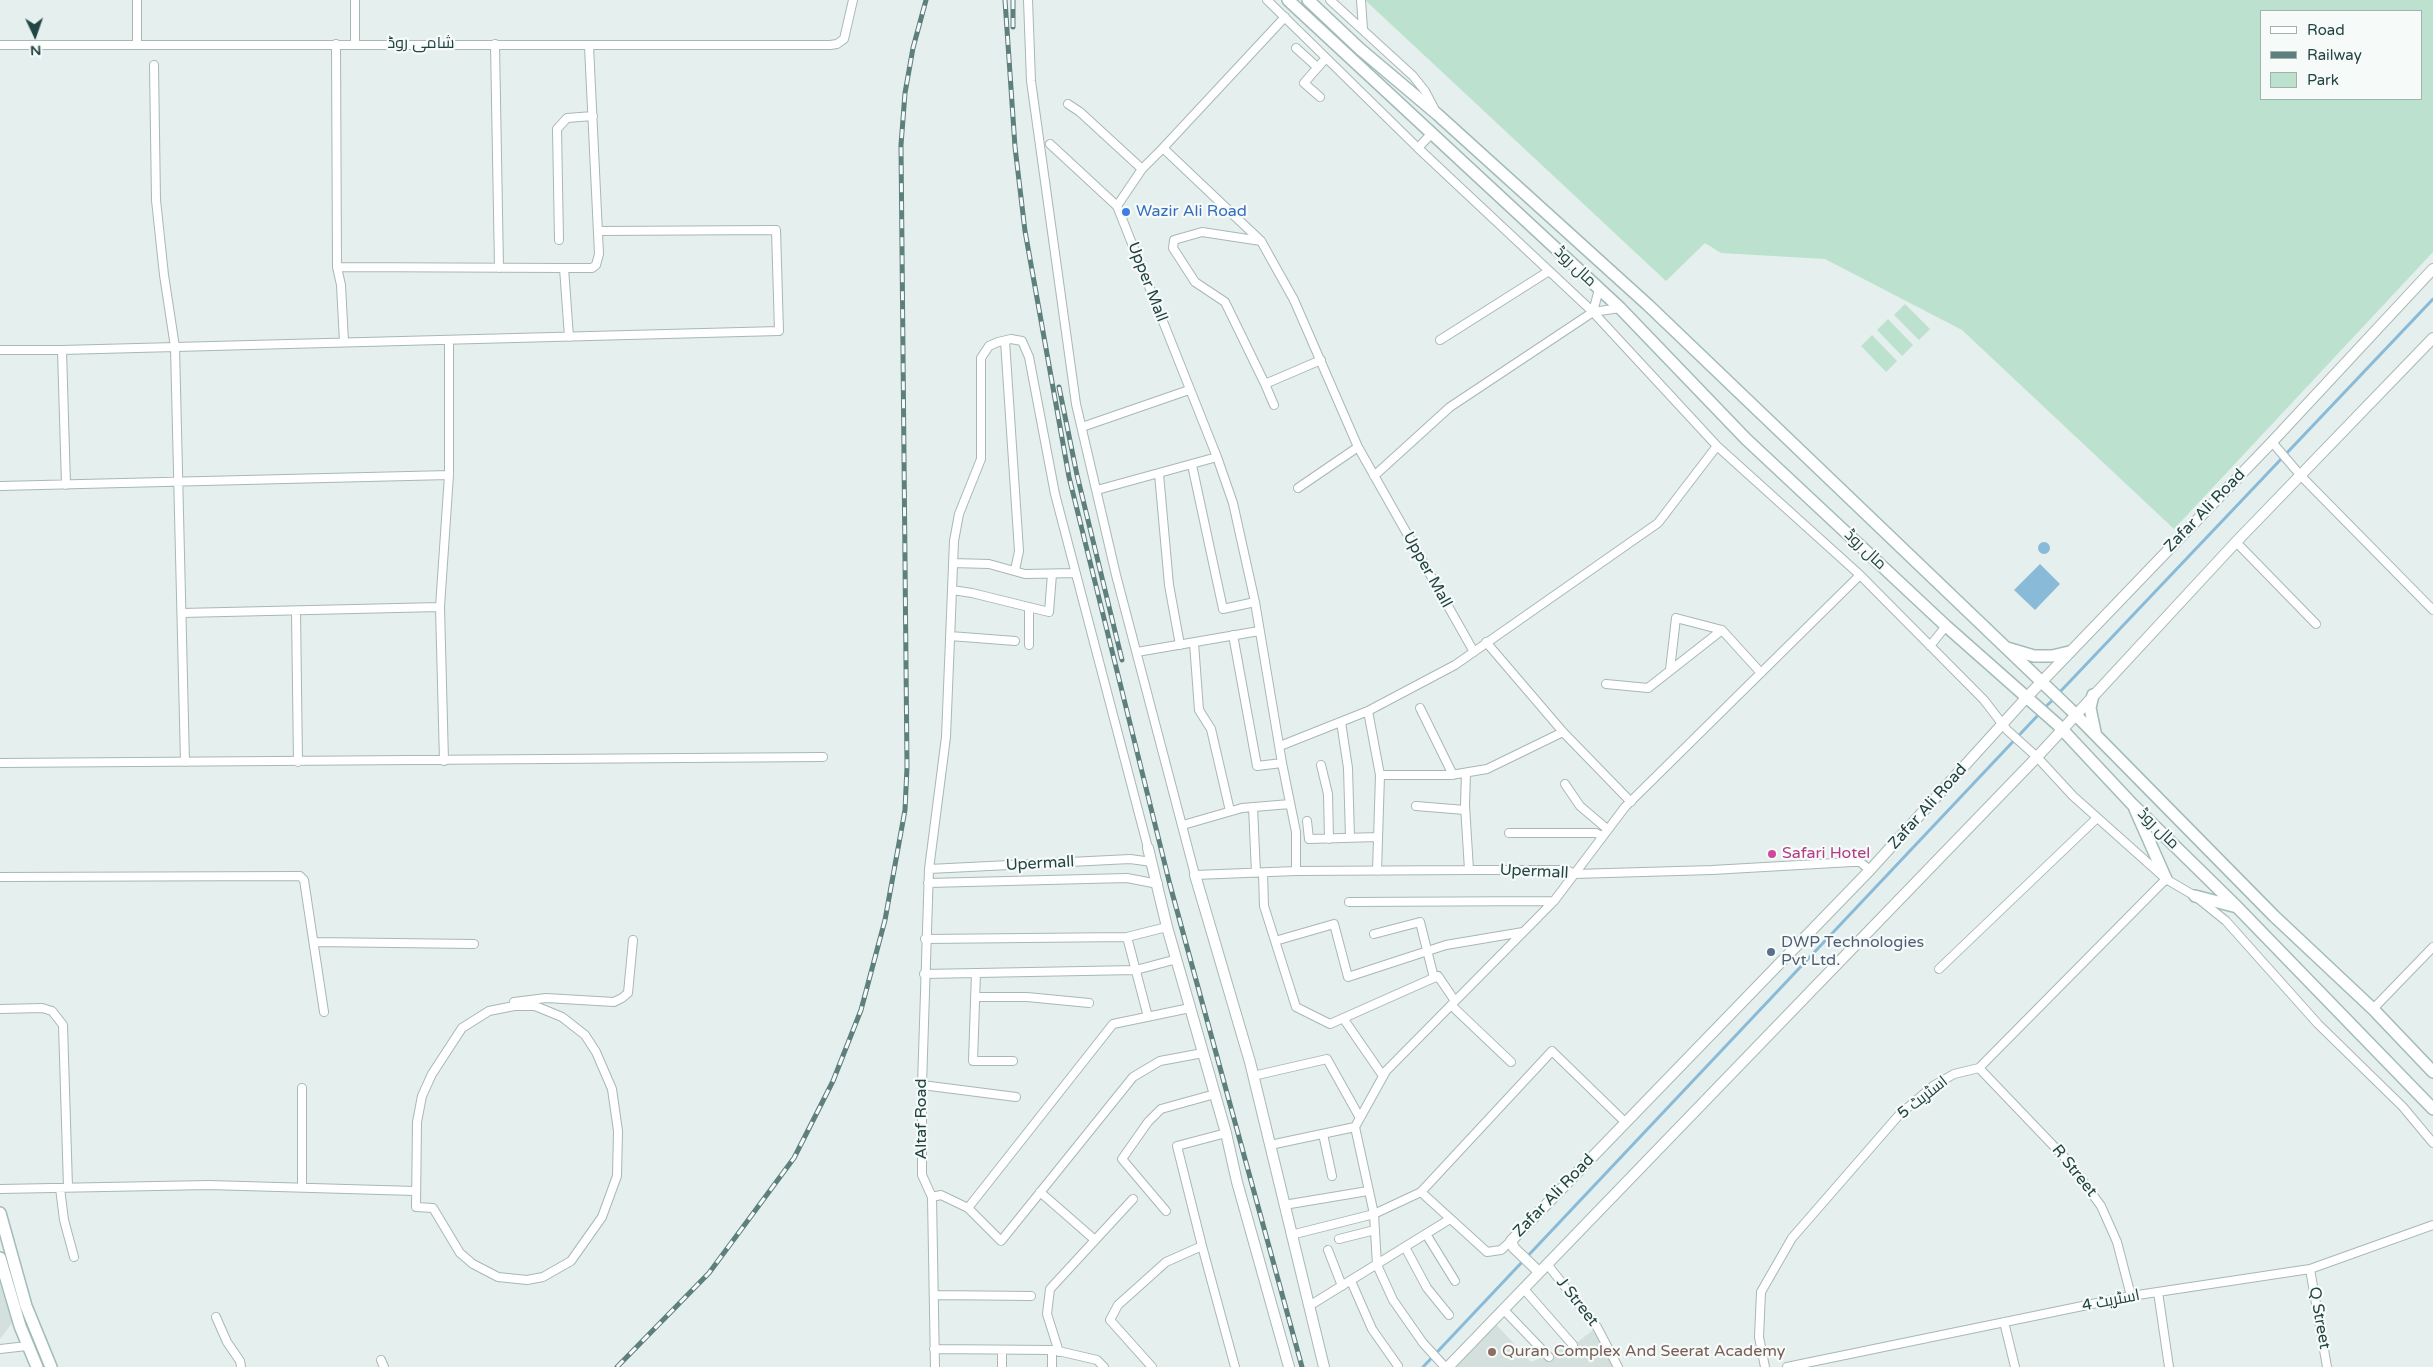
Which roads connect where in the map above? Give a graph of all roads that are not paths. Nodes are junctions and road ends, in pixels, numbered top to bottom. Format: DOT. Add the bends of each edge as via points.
graph roads {
  1 [pos="137,0"];
  2 [pos="354,0"];
  3 [pos="853,0"];
  4 [pos="1028,0"];
  5 [pos="1267,0"];
  6 [pos="1288,0"];
  7 [pos="1308,0"];
  8 [pos="1330,0"];
  9 [pos="1361,0"];
  10 [pos="1284,17"];
  11 [pos="1363,29"];
  12 [pos="137,44"];
  13 [pos="336,44"];
  14 [pos="495,44"];
  15 [pos="0,45"];
  16 [pos="355,45"];
  17 [pos="589,46"];
  18 [pos="1296,48"];
  19 [pos="1326,58"];
  20 [pos="154,65"];
  21 [pos="1317,67"];
  22 [pos="1320,97"];
  23 [pos="1068,104"];
  24 [pos="1437,114"];
  25 [pos="592,116"];
  26 [pos="1432,133"];
  27 [pos="1050,144"];
  28 [pos="1163,148"];
  29 [pos="1418,148"];
  30 [pos="1142,169"];
  31 [pos="1117,206"];
  32 [pos="598,231"];
  33 [pos="559,240"];
  34 [pos="1261,241"];
  35 [pos="337,267"];
  36 [pos="499,268"];
  37 [pos="564,268"];
  38 [pos="2433,270"];
  39 [pos="1549,271"];
  40 [pos="1599,289"];
  41 [pos="1620,308"];
  42 [pos="1593,312"];
  43 [pos="569,338"];
  44 [pos="2433,338"];
  45 [pos="1440,340"];
  46 [pos="449,341"];
  47 [pos="1005,341"];
  48 [pos="344,342"];
  49 [pos="175,347"];
  50 [pos="0,350"];
  51 [pos="62,350"];
  52 [pos="1321,360"];
  53 [pos="1265,384"];
  54 [pos="1189,390"];
  55 [pos="1274,405"];
  56 [pos="1082,428"];
  57 [pos="1717,446"];
  58 [pos="2275,446"];
  59 [pos="1358,447"];
  60 [pos="1217,457"];
  61 [pos="1192,465"];
  62 [pos="1159,474"];
  63 [pos="449,475"];
  64 [pos="1374,476"];
  65 [pos="2301,476"];
  66 [pos="180,481"];
  67 [pos="66,485"];
  68 [pos="0,486"];
  69 [pos="1298,488"];
  70 [pos="1097,490"];
  71 [pos="2236,542"];
  72 [pos="953,563"];
  73 [pos="1015,570"];
  74 [pos="1075,573"];
  75 [pos="1052,574"];
  76 [pos="1860,575"];
  77 [pos="952,590"];
  78 [pos="1255,602"];
  79 [pos="440,607"];
  80 [pos="1030,607"];
  81 [pos="296,610"];
  82 [pos="2433,610"];
  83 [pos="182,613"];
  84 [pos="2316,624"];
  85 [pos="1946,626"];
  86 [pos="1722,630"];
  87 [pos="1259,631"];
  88 [pos="1233,635"];
  89 [pos="950,636"];
  90 [pos="1015,641"];
  91 [pos="1194,642"];
  92 [pos="1486,642"];
  93 [pos="1180,644"];
  94 [pos="1029,645"];
  95 [pos="1930,646"];
  96 [pos="2006,648"];
  97 [pos="1137,652"];
  98 [pos="1474,652"];
  99 [pos="2069,652"];
  100 [pos="1670,670"];
  101 [pos="1761,673"];
  102 [pos="1606,684"];
  103 [pos="2044,686"];
  104 [pos="2093,695"];
  105 [pos="2026,698"];
  106 [pos="1420,708"];
  107 [pos="1368,711"];
  108 [pos="2072,712"];
  109 [pos="1341,722"];
  110 [pos="2005,727"];
  111 [pos="2060,727"];
  112 [pos="1563,732"];
  113 [pos="2096,736"];
  114 [pos="1280,746"];
  115 [pos="2034,754"];
  116 [pos="823,757"];
  117 [pos="444,761"];
  118 [pos="185,762"];
  119 [pos="298,762"];
  120 [pos="0,763"];
  121 [pos="1282,763"];
  122 [pos="1321,765"];
  123 [pos="1466,773"];
  124 [pos="1380,775"];
  125 [pos="1453,775"];
  126 [pos="1565,784"];
  127 [pos="1631,802"];
  128 [pos="1290,804"];
  129 [pos="2132,804"];
  130 [pos="1416,806"];
  131 [pos="1253,807"];
  132 [pos="1465,810"];
  133 [pos="1230,811"];
  134 [pos="2097,818"];
  135 [pos="1307,821"];
  136 [pos="1183,825"];
  137 [pos="1509,833"];
  138 [pos="1604,833"];
  139 [pos="1378,837"];
  140 [pos="1350,838"];
  141 [pos="1329,839"];
  142 [pos="1148,848"];
  143 [pos="1152,862"];
  144 [pos="929,869"];
  145 [pos="1469,870"];
  146 [pos="1870,870"];
  147 [pos="1296,871"];
  148 [pos="1377,871"];
  149 [pos="1260,873"];
  150 [pos="1574,874"];
  151 [pos="1195,875"];
  152 [pos="0,878"];
  153 [pos="2166,879"];
  154 [pos="928,883"];
  155 [pos="1158,884"];
  156 [pos="2195,896"];
  157 [pos="1554,901"];
  158 [pos="1349,902"];
  159 [pos="2238,908"];
  160 [pos="1167,927"];
  161 [pos="1524,931"];
  162 [pos="1374,934"];
  163 [pos="1127,937"];
  164 [pos="925,939"];
  165 [pos="634,940"];
  166 [pos="1275,940"];
  167 [pos="314,942"];
  168 [pos="474,944"];
  169 [pos="2433,947"];
  170 [pos="1428,953"];
  171 [pos="1176,958"];
  172 [pos="1939,969"];
  173 [pos="1136,970"];
  174 [pos="976,973"];
  175 [pos="924,974"];
  176 [pos="1434,978"];
  177 [pos="975,997"];
  178 [pos="1089,1003"];
  179 [pos="1453,1003"];
  180 [pos="505,1007"];
  181 [pos="1190,1008"];
  182 [pos="0,1009"];
  183 [pos="2373,1009"];
  184 [pos="324,1012"];
  185 [pos="1148,1017"];
  186 [pos="1343,1018"];
  187 [pos="1203,1053"];
  188 [pos="1013,1061"];
  189 [pos="1511,1062"];
  190 [pos="1979,1068"];
  191 [pos="2433,1072"];
  192 [pos="1253,1076"];
  193 [pos="1383,1076"];
  194 [pos="922,1085"];
  195 [pos="302,1088"];
  196 [pos="1215,1094"];
  197 [pos="1016,1097"];
  198 [pos="2433,1109"];
  199 [pos="1360,1118"];
  200 [pos="1625,1122"];
  201 [pos="1355,1127"];
  202 [pos="1226,1133"];
  203 [pos="1323,1134"];
  204 [pos="2433,1143"];
  205 [pos="1270,1145"];
  206 [pos="1332,1176"];
  207 [pos="64,1187"];
  208 [pos="302,1187"];
  209 [pos="0,1189"];
  210 [pos="1368,1190"];
  211 [pos="415,1191"];
  212 [pos="1040,1192"];
  213 [pos="1422,1192"];
  214 [pos="932,1196"];
  215 [pos="1133,1199"];
  216 [pos="1284,1205"];
  217 [pos="968,1208"];
  218 [pos="1166,1211"];
  219 [pos="0,1214"];
  220 [pos="1374,1214"];
  221 [pos="1450,1219"];
  222 [pos="2433,1225"];
  223 [pos="1374,1230"];
  224 [pos="1426,1234"];
  225 [pos="1291,1235"];
  226 [pos="1339,1239"];
  227 [pos="1096,1240"];
  228 [pos="1513,1244"];
  229 [pos="1202,1246"];
  230 [pos="1405,1247"];
  231 [pos="1328,1250"];
  232 [pos="74,1257"];
  233 [pos="0,1258"];
  234 [pos="1547,1264"];
  235 [pos="1376,1265"];
  236 [pos="2310,1269"];
  237 [pos="1539,1272"];
  238 [pos="1351,1281"];
  239 [pos="1455,1281"];
  240 [pos="1342,1286"];
  241 [pos="1523,1288"];
  242 [pos="2158,1292"];
  243 [pos="934,1295"];
  244 [pos="1030,1296"];
  245 [pos="2131,1296"];
  246 [pos="1309,1306"];
  247 [pos="1503,1309"];
  248 [pos="1449,1315"];
  249 [pos="216,1317"];
  250 [pos="2004,1322"];
  251 [pos="1573,1345"];
  252 [pos="27,1346"];
  253 [pos="0,1349"];
  254 [pos="934,1349"];
  255 [pos="1002,1350"];
  256 [pos="1055,1351"];
  257 [pos="1549,1357"];
  258 [pos="1398,1366"];
  259 [pos="37,1367"];
  260 [pos="50,1367"];
  261 [pos="241,1367"];
  262 [pos="935,1367"];
  263 [pos="1002,1367"];
  264 [pos="1052,1367"];
  265 [pos="1104,1367"];
  266 [pos="1152,1367"];
  267 [pos="1235,1367"];
  268 [pos="1288,1367"];
  269 [pos="1324,1367"];
  270 [pos="1447,1367"];
  271 [pos="1618,1367"];
  272 [pos="1765,1367"];
  273 [pos="1787,1367"];
  274 [pos="2015,1367"];
  275 [pos="2168,1367"];
  276 [pos="2327,1367"];
  1 -- 12 [label="street"];
  2 -- 16 [label="street"];
  3 -- 17 [label="street, شامی روڈ" via="846,34 841,42 830,45"];
  4 -- 56 [label="street" via="1031,81 1037,130"];
  5 -- 10 [label="street"];
  6 -- 26 [label="main road, مال روڈ"];
  7 -- 24 [label="main road, مال روڈ" via="1360,50"];
  8 -- 11 [label="street"];
  9 -- 11 [label="street"];
  10 -- 19 [label="street"];
  10 -- 28 [label="street"];
  11 -- 24 [label="street" via="1413,76"];
  12 -- 13 [label="street, شامی روڈ"];
  12 -- 15 [label="street, شامی روڈ"];
  13 -- 16 [label="street, شامی روڈ"];
  13 -- 35 [label="street"];
  14 -- 16 [label="street, شامی روڈ"];
  14 -- 17 [label="street, شامی روڈ"];
  14 -- 36 [label="street"];
  17 -- 25 [label="street"];
  18 -- 21 [label="street"];
  19 -- 21 [label="street"];
  19 -- 29 [label="street"];
  20 -- 49 [label="street" via="156,200"];
  21 -- 22 [label="street" via="1304,83"];
  23 -- 30 [label="street"];
  24 -- 96 [label="main road, مال روڈ" via="1648,305"];
  25 -- 32 [label="street"];
  25 -- 33 [label="street" via="567,118 557,129"];
  26 -- 29 [label="street"];
  26 -- 40 [label="main road, مال روڈ"];
  27 -- 31 [label="street"];
  28 -- 30 [label="street"];
  28 -- 34 [label="street, Upper Mall"];
  29 -- 39 [label="street"];
  30 -- 31 [label="street"];
  31 -- 54 [label="street, Upper Mall"];
  32 -- 37 [label="street" via="596,265 592,268"];
  32 -- 43 [label="street" via="776,230 779,331"];
  34 -- 52 [label="street, Upper Mall" via="1294,300"];
  34 -- 53 [label="street" via="1202,232 1178,238 1173,244 1195,282 1225,302"];
  35 -- 36 [label="street"];
  35 -- 48 [label="street"];
  36 -- 37 [label="street"];
  37 -- 43 [label="street"];
  38 -- 58 [label="street, Zafar Ali Road"];
  39 -- 42 [label="street"];
  39 -- 45 [label="street"];
  40 -- 41 [label="main road, مال روڈ"];
  40 -- 42 [label="street"];
  41 -- 42 [label="street"];
  41 -- 85 [label="main road, مال روڈ" via="1746,439"];
  42 -- 57 [label="street"];
  42 -- 64 [label="street" via="1450,407"];
  43 -- 46 [label="street"];
  44 -- 65 [label="street"];
  46 -- 48 [label="street"];
  46 -- 63 [label="street"];
  47 -- 72 [label="street, Altaf Road" via="989,346 981,358 981,459 959,514"];
  47 -- 73 [label="street" via="1019,551"];
  47 -- 74 [label="street" via="1022,342 1029,357 1055,494"];
  48 -- 49 [label="street"];
  49 -- 51 [label="street"];
  49 -- 66 [label="street"];
  50 -- 51 [label="street"];
  51 -- 67 [label="street"];
  52 -- 53 [label="street"];
  52 -- 59 [label="street, Upper Mall"];
  53 -- 55 [label="street"];
  54 -- 56 [label="street"];
  54 -- 60 [label="street, Upper Mall"];
  56 -- 70 [label="street"];
  57 -- 76 [label="street"];
  57 -- 92 [label="street" via="1658,523"];
  58 -- 65 [label="street"];
  58 -- 99 [label="street, Zafar Ali Road"];
  59 -- 64 [label="street, Upper Mall"];
  59 -- 69 [label="street"];
  60 -- 61 [label="street"];
  60 -- 78 [label="street, Upper Mall" via="1233,503"];
  61 -- 62 [label="street"];
  61 -- 78 [label="street" via="1223,609"];
  62 -- 70 [label="street"];
  62 -- 93 [label="street" via="1169,585"];
  63 -- 66 [label="street"];
  63 -- 79 [label="street"];
  64 -- 98 [label="street, Upper Mall"];
  65 -- 71 [label="street"];
  65 -- 82 [label="street"];
  66 -- 67 [label="street"];
  66 -- 83 [label="street"];
  67 -- 68 [label="street"];
  70 -- 97 [label="street"];
  71 -- 84 [label="street"];
  71 -- 104 [label="street"];
  72 -- 73 [label="street" via="989,564"];
  72 -- 77 [label="street, Altaf Road"];
  73 -- 75 [label="street" via="1025,574"];
  74 -- 75 [label="street"];
  74 -- 142 [label="street"];
  75 -- 80 [label="street" via="1049,612"];
  76 -- 95 [label="street"];
  76 -- 101 [label="street"];
  77 -- 80 [label="street"];
  77 -- 89 [label="street, Altaf Road"];
  78 -- 87 [label="street, Upper Mall"];
  79 -- 81 [label="street"];
  79 -- 117 [label="street"];
  80 -- 94 [label="street"];
  81 -- 83 [label="street"];
  81 -- 119 [label="street"];
  83 -- 118 [label="street"];
  85 -- 95 [label="street"];
  85 -- 105 [label="main road, مال روڈ"];
  86 -- 100 [label="street"];
  86 -- 100 [label="street" via="1676,618"];
  86 -- 101 [label="street"];
  87 -- 88 [label="street"];
  87 -- 114 [label="street, Upper Mall"];
  88 -- 91 [label="street"];
  88 -- 121 [label="street" via="1257,766"];
  89 -- 90 [label="street"];
  89 -- 144 [label="street, Altaf Road" via="946,737"];
  91 -- 93 [label="street"];
  91 -- 133 [label="street" via="1199,710 1211,729"];
  92 -- 98 [label="street"];
  92 -- 112 [label="street"];
  93 -- 97 [label="street"];
  95 -- 110 [label="street" via="1984,700"];
  96 -- 99 [label="main road" via="2034,656"];
  96 -- 103 [label="main road, مال روڈ"];
  97 -- 136 [label="street"];
  98 -- 107 [label="street"];
  99 -- 103 [label="street, Zafar Ali Road"];
  100 -- 102 [label="street" via="1648,688"];
  101 -- 127 [label="street"];
  103 -- 105 [label="street, Zafar Ali Road"];
  103 -- 108 [label="main road, مال روڈ"];
  104 -- 108 [label="street"];
  104 -- 113 [label="main road" via="2091,718"];
  105 -- 110 [label="street, Zafar Ali Road"];
  105 -- 111 [label="main road, مال روڈ"];
  106 -- 125 [label="street"];
  107 -- 109 [label="street"];
  107 -- 124 [label="street"];
  108 -- 111 [label="street"];
  108 -- 113 [label="main road, مال روڈ"];
  109 -- 114 [label="street"];
  109 -- 140 [label="street" via="1348,768"];
  110 -- 115 [label="street"];
  110 -- 146 [label="street, Zafar Ali Road"];
  111 -- 115 [label="street"];
  111 -- 129 [label="main road, مال روڈ"];
  112 -- 123 [label="street" via="1487,769"];
  112 -- 127 [label="street"];
  113 -- 183 [label="main road, مال روڈ" via="2274,916"];
  114 -- 121 [label="street, Upper Mall"];
  115 -- 134 [label="street"];
  115 -- 234 [label="street"];
  116 -- 117 [label="street"];
  117 -- 119 [label="street"];
  118 -- 119 [label="street"];
  118 -- 120 [label="street"];
  121 -- 128 [label="street, Upper Mall"];
  122 -- 141 [label="street" via="1328,794"];
  123 -- 125 [label="street"];
  123 -- 132 [label="street"];
  124 -- 125 [label="street"];
  124 -- 139 [label="street"];
  126 -- 138 [label="street"];
  127 -- 138 [label="street"];
  128 -- 131 [label="street"];
  128 -- 147 [label="street, Upper Mall" via="1296,832"];
  129 -- 153 [label="main road"];
  129 -- 159 [label="main road, مال روڈ"];
  130 -- 132 [label="street"];
  131 -- 133 [label="street"];
  131 -- 149 [label="street"];
  132 -- 145 [label="street"];
  133 -- 136 [label="street"];
  134 -- 153 [label="street"];
  134 -- 172 [label="street"];
  135 -- 141 [label="street" via="1309,839"];
  136 -- 151 [label="street"];
  137 -- 138 [label="street"];
  138 -- 150 [label="street"];
  139 -- 140 [label="street"];
  139 -- 148 [label="street"];
  140 -- 141 [label="street"];
  142 -- 143 [label="street"];
  143 -- 144 [label="street, Upermall" via="1130,859"];
  143 -- 155 [label="street"];
  144 -- 154 [label="street, Altaf Road"];
  145 -- 148 [label="street, Upermall"];
  145 -- 150 [label="street, Upermall" via="1567,870"];
  146 -- 150 [label="street, Upermall" via="1860,862 1852,862"];
  146 -- 200 [label="street, Zafar Ali Road"];
  147 -- 148 [label="street, Upermall"];
  147 -- 149 [label="street, Upermall"];
  149 -- 151 [label="street, Upermall"];
  149 -- 166 [label="street" via="1264,906"];
  150 -- 157 [label="street"];
  151 -- 192 [label="street"];
  152 -- 167 [label="street" via="300,876 304,880"];
  153 -- 156 [label="street"];
  153 -- 190 [label="street"];
  154 -- 155 [label="street" via="1127,878"];
  154 -- 164 [label="street, Altaf Road"];
  155 -- 160 [label="street"];
  156 -- 159 [label="main road"];
  156 -- 204 [label="street" via="2226,921 2318,1024 2403,1107"];
  157 -- 158 [label="street"];
  157 -- 161 [label="street"];
  159 -- 198 [label="main road, مال روڈ"];
  160 -- 163 [label="street"];
  160 -- 171 [label="street"];
  161 -- 170 [label="street" via="1446,945"];
  161 -- 179 [label="street"];
  162 -- 170 [label="street" via="1420,922"];
  163 -- 164 [label="street"];
  163 -- 173 [label="street"];
  164 -- 175 [label="street, Altaf Road"];
  165 -- 180 [label="street" via="628,993 622,998 614,1002 546,998 510,1003"];
  166 -- 170 [label="street" via="1334,924 1348,977"];
  166 -- 186 [label="street" via="1296,1007 1330,1024"];
  167 -- 168 [label="street"];
  167 -- 184 [label="street"];
  169 -- 183 [label="street"];
  170 -- 176 [label="street"];
  171 -- 173 [label="street"];
  171 -- 181 [label="street"];
  173 -- 174 [label="street"];
  173 -- 185 [label="street"];
  174 -- 175 [label="street"];
  174 -- 177 [label="street"];
  175 -- 194 [label="street, Altaf Road"];
  176 -- 179 [label="street" via="1438,976"];
  176 -- 186 [label="street"];
  177 -- 178 [label="street" via="1027,997"];
  177 -- 188 [label="street" via="973,1061"];
  179 -- 189 [label="street"];
  179 -- 193 [label="street"];
  180 -- 211 [label="street" via="477,1017 462,1028 432,1074 422,1096 417,1122"];
  180 -- 211 [label="street" via="535,1006 562,1017 585,1035 604,1069 612,1089 618,1132 617,1176 602,1217 572,1261 557,1270 527,1280 498,1277 460,1253 433,1208 416,1207"];
  181 -- 185 [label="street"];
  181 -- 187 [label="street"];
  182 -- 207 [label="street" via="42,1008 52,1011 63,1025"];
  183 -- 191 [label="main road, مال روڈ"];
  185 -- 217 [label="street" via="1113,1024"];
  186 -- 193 [label="street"];
  187 -- 196 [label="street"];
  187 -- 212 [label="street" via="1160,1061 1133,1077"];
  190 -- 245 [label="street, R Street" via="2068,1161 2101,1206 2117,1242"];
  190 -- 272 [label="street, اسٹریٹ 5" via="1954,1074 1933,1086 1899,1115 1792,1238 1762,1292 1759,1337"];
  192 -- 199 [label="street" via="1327,1059"];
  192 -- 205 [label="street"];
  193 -- 199 [label="street"];
  194 -- 197 [label="street"];
  194 -- 214 [label="street, Altaf Road" via="922,1175"];
  195 -- 208 [label="street"];
  196 -- 202 [label="street"];
  196 -- 218 [label="street" via="1161,1109 1122,1159"];
  199 -- 201 [label="street"];
  200 -- 213 [label="street" via="1552,1051"];
  200 -- 228 [label="street, Zafar Ali Road"];
  201 -- 203 [label="street"];
  201 -- 210 [label="street"];
  202 -- 229 [label="street" via="1177,1146"];
  202 -- 268 [label="street"];
  203 -- 205 [label="street"];
  203 -- 206 [label="street"];
  205 -- 216 [label="street"];
  207 -- 208 [label="street"];
  207 -- 209 [label="street"];
  207 -- 232 [label="street" via="64,1220"];
  208 -- 211 [label="street"];
  210 -- 216 [label="street"];
  210 -- 220 [label="street"];
  212 -- 217 [label="street" via="1001,1241"];
  212 -- 227 [label="street"];
  213 -- 220 [label="street"];
  213 -- 221 [label="street"];
  214 -- 217 [label="street" via="941,1195"];
  214 -- 243 [label="street, Altaf Road"];
  215 -- 227 [label="street"];
  216 -- 225 [label="street"];
  219 -- 260 [label="main road" via="26,1306"];
  220 -- 223 [label="street"];
  220 -- 225 [label="street"];
  221 -- 224 [label="street"];
  221 -- 228 [label="street" via="1487,1252"];
  222 -- 236 [label="street, اسٹریٹ 4"];
  223 -- 226 [label="street"];
  223 -- 235 [label="street"];
  224 -- 230 [label="street"];
  224 -- 239 [label="street"];
  225 -- 246 [label="street"];
  227 -- 256 [label="street" via="1050,1288 1047,1314"];
  228 -- 237 [label="street, Zafar Ali Road"];
  229 -- 266 [label="street" via="1166,1262 1118,1305 1110,1320"];
  229 -- 267 [label="street"];
  230 -- 235 [label="street"];
  230 -- 248 [label="street" via="1427,1288"];
  231 -- 240 [label="street"];
  233 -- 252 [label="main road"];
  234 -- 237 [label="street"];
  234 -- 271 [label="street, J Street" via="1598,1327"];
  235 -- 238 [label="street"];
  235 -- 270 [label="street" via="1393,1300 1423,1344"];
  236 -- 242 [label="street, اسٹریٹ 4"];
  236 -- 276 [label="street, Q Street"];
  237 -- 241 [label="street"];
  238 -- 240 [label="street"];
  238 -- 258 [label="street" via="1372,1329"];
  240 -- 246 [label="street"];
  241 -- 247 [label="street"];
  241 -- 251 [label="street"];
  242 -- 245 [label="street, اسٹریٹ 4"];
  242 -- 275 [label="street"];
  243 -- 244 [label="street"];
  243 -- 254 [label="street, Altaf Road"];
  245 -- 250 [label="street, اسٹریٹ 4"];
  246 -- 269 [label="street"];
  247 -- 257 [label="street"];
  247 -- 270 [label="street"];
  249 -- 261 [label="street"];
  250 -- 273 [label="street, اسٹریٹ 4"];
  250 -- 274 [label="street"];
  252 -- 253 [label="street"];
  252 -- 259 [label="main road"];
  254 -- 255 [label="street"];
  254 -- 262 [label="street, Altaf Road"];
  255 -- 256 [label="street"];
  255 -- 263 [label="street"];
  256 -- 264 [label="street"];
  256 -- 265 [label="street" via="1097,1360"];
}
